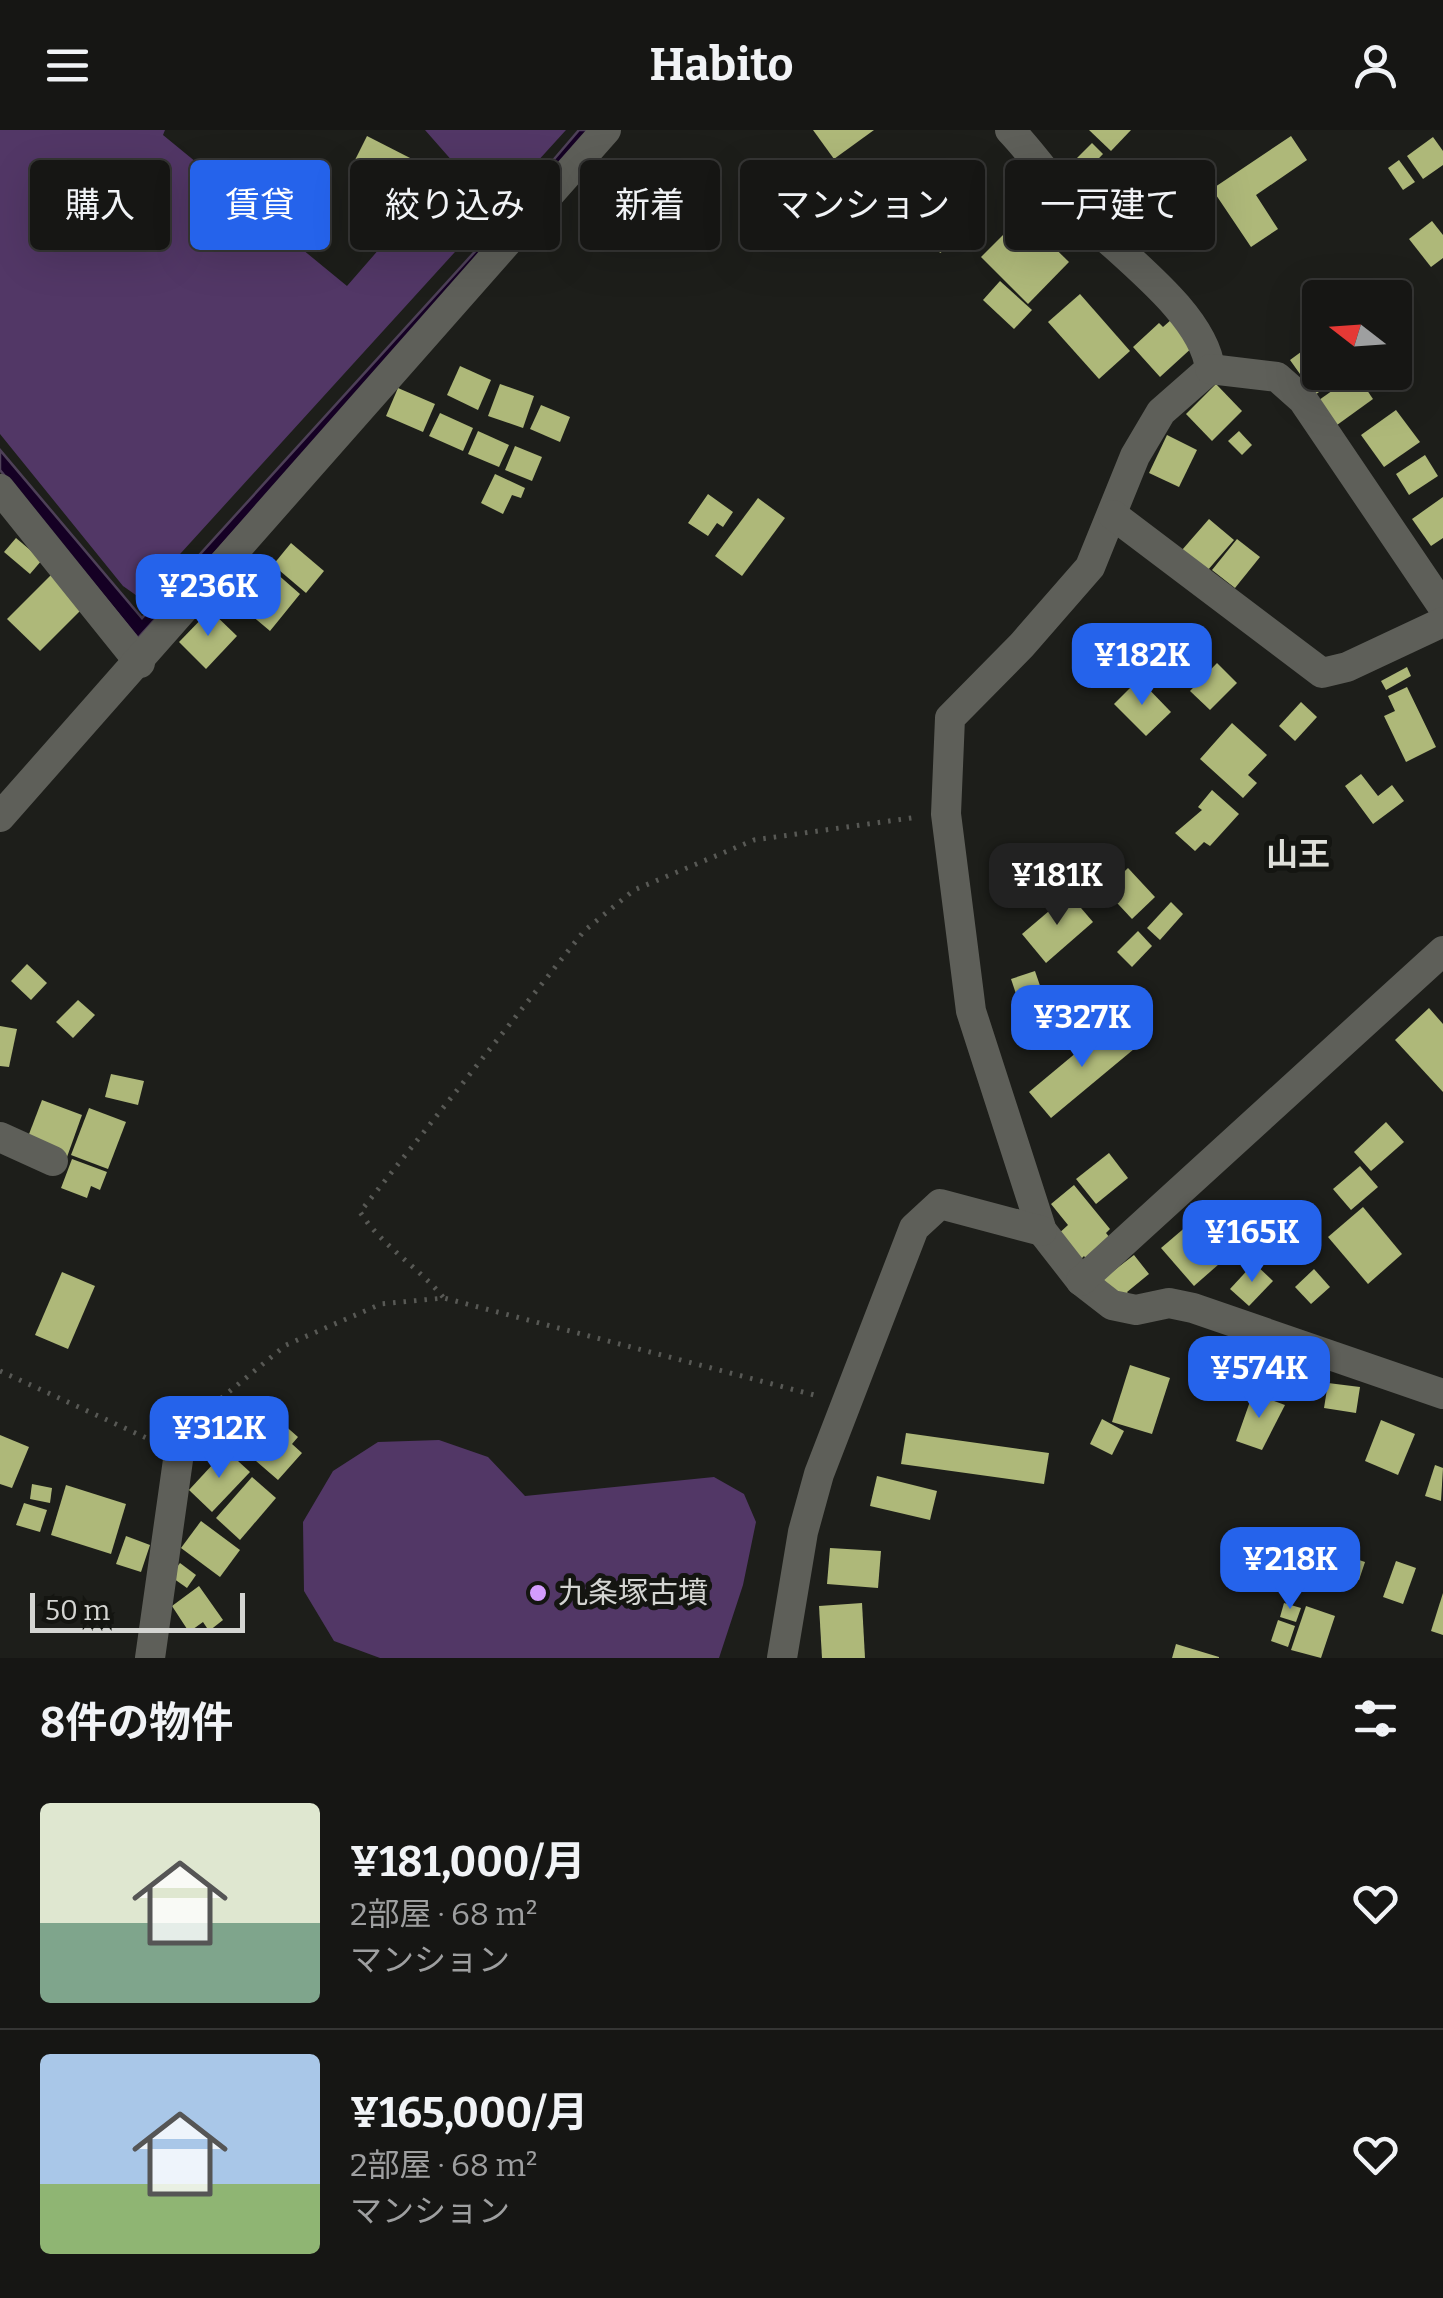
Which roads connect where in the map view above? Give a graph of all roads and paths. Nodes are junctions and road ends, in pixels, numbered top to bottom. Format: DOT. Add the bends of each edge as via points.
graph roads {
  1 [pos="606,130"];
  2 [pos="1010,130"];
  3 [pos="1210,368"];
  4 [pos="0,488"];
  5 [pos="1114,515"];
  6 [pos="1443,607"];
  7 [pos="1443,622"];
  8 [pos="140,663"];
  9 [pos="946,814"];
  10 [pos="0,817"];
  11 [pos="1443,951"];
  12 [pos="0,1137"];
  13 [pos="53,1160"];
  14 [pos="1042,1231"];
  15 [pos="1081,1281"];
  16 [pos="444,1298"];
  17 [pos="0,1371"];
  18 [pos="1443,1394"];
  19 [pos="845,1403"];
  20 [pos="179,1452"];
  21 [pos="150,1658"];
  22 [pos="782,1658"];
  1 -- 8 [label="street"];
  2 -- 3 [label="street" via="1076,210 1153,280 1208,348"];
  3 -- 5 [label="street" via="1161,412 1135,456"];
  3 -- 6 [label="street" via="1277,377 1303,400"];
  4 -- 8 [label="street"];
  5 -- 7 [label="street" via="1322,673"];
  5 -- 9 [label="street" via="1090,567 950,718"];
  8 -- 10 [label="street"];
  9 -- 14 [label="street" via="971,1010"];
  9 -- 16 [label="path" via="754,840 634,890 584,930 360,1212"];
  11 -- 15 [label="street"];
  12 -- 13 [label="street"];
  14 -- 15 [label="street"];
  14 -- 19 [label="street" via="940,1204 914,1228"];
  15 -- 18 [label="street" via="1112,1305 1194,1308"];
  16 -- 19 [label="path"];
  16 -- 20 [label="path" via="381,1304 286,1345 219,1400"];
  17 -- 20 [label="path"];
  19 -- 22 [label="street" via="803,1532"];
  20 -- 21 [label="street"];
}
